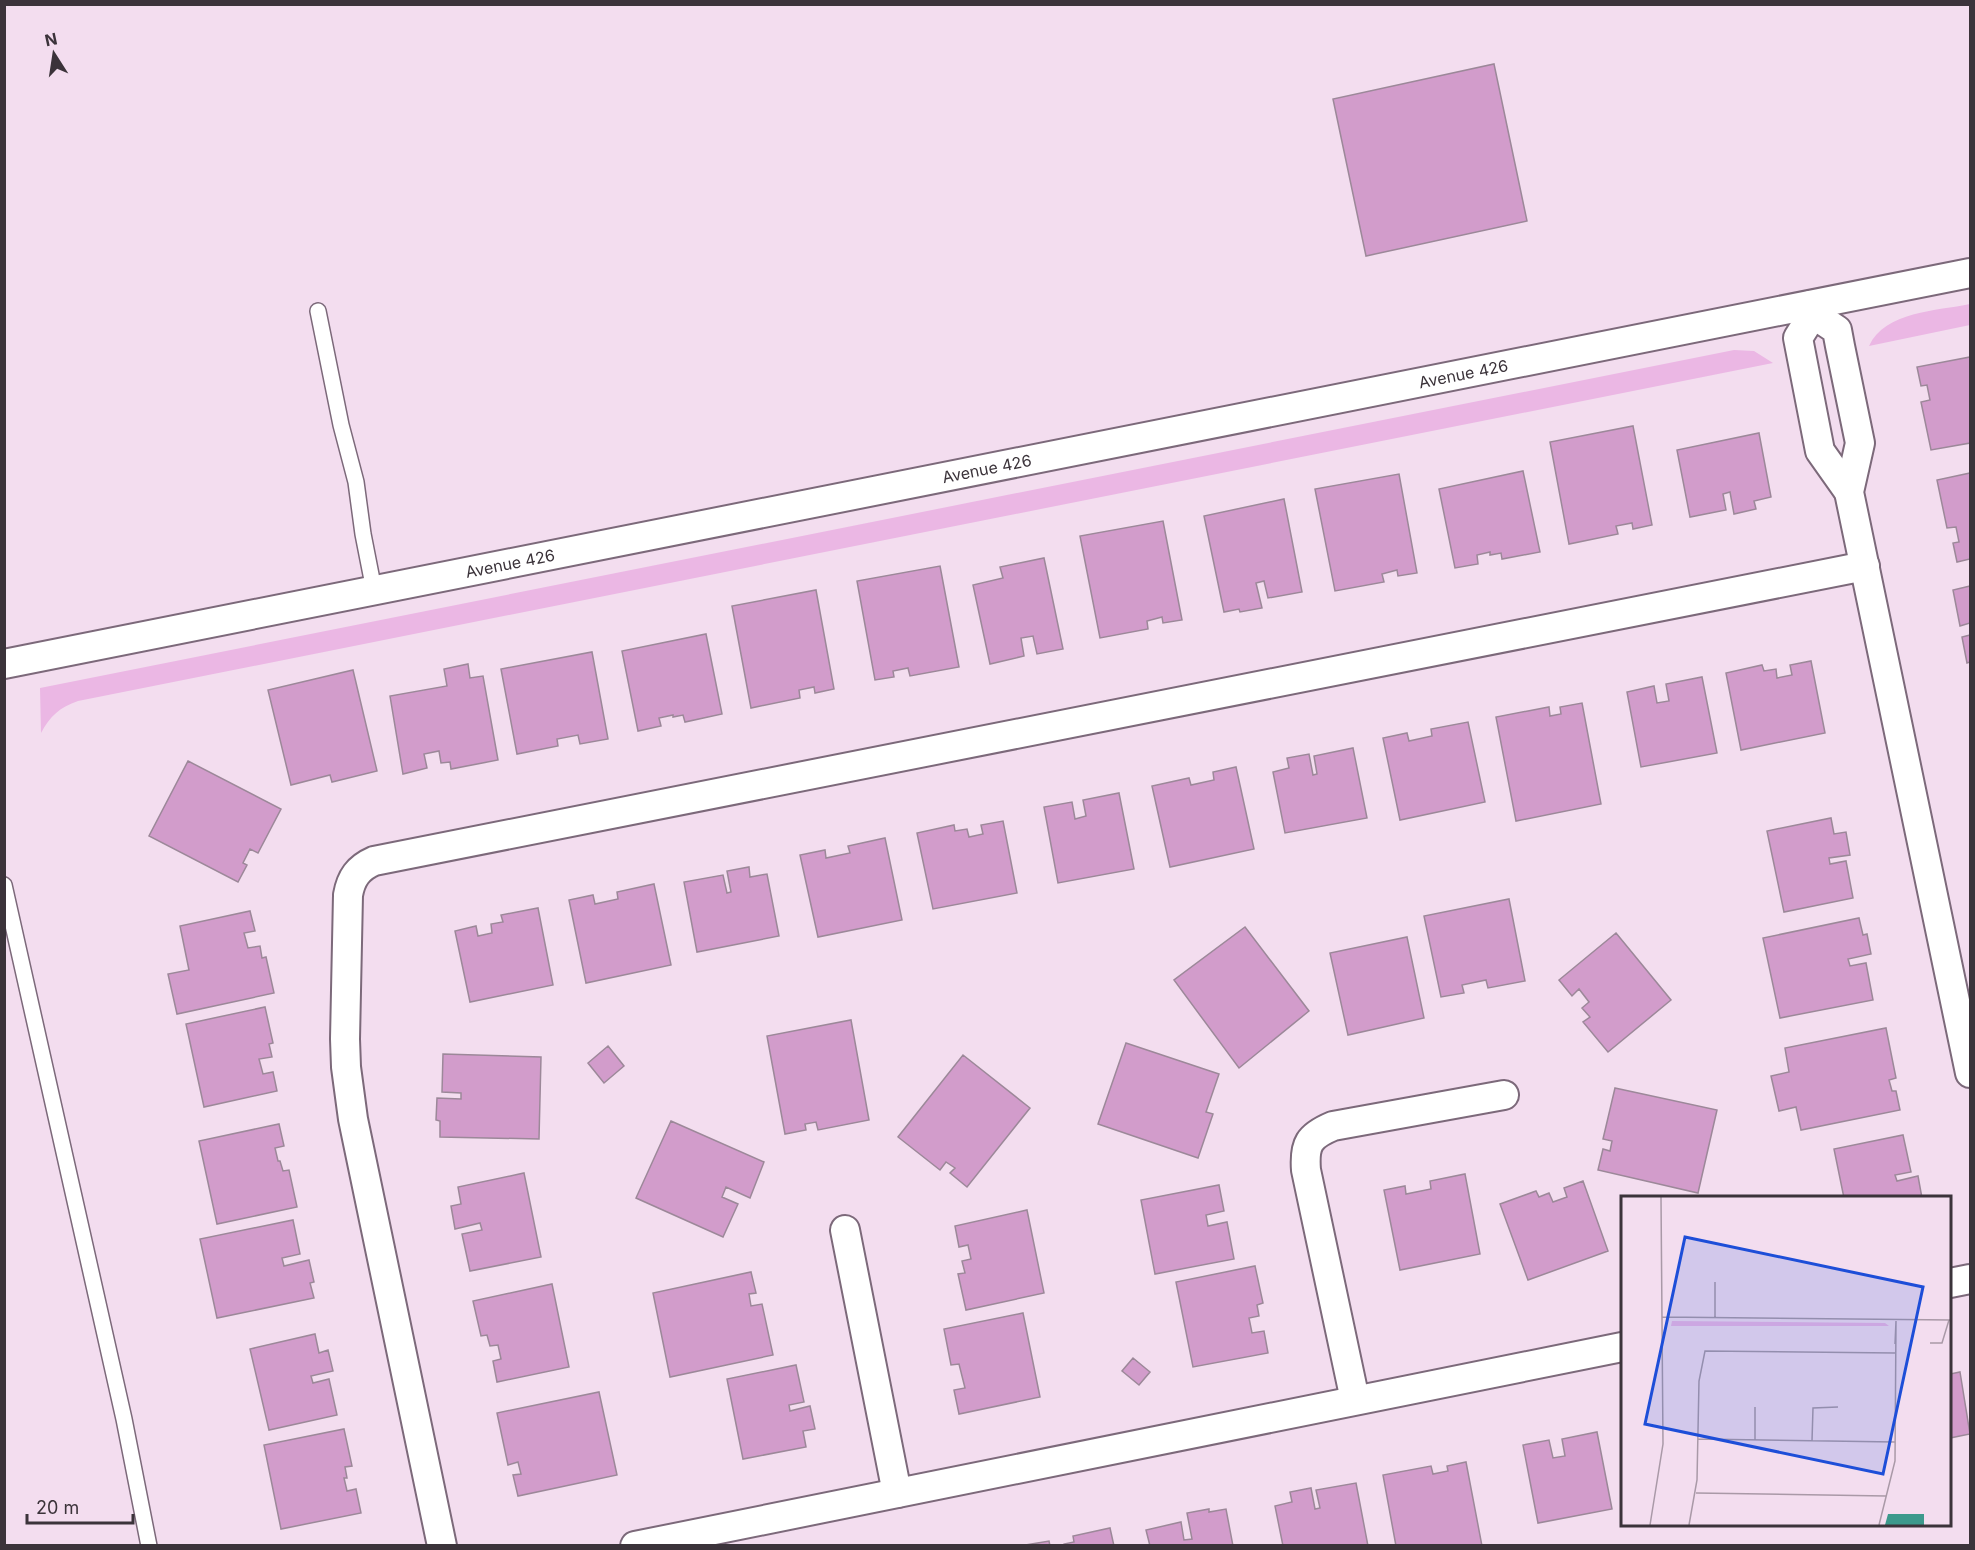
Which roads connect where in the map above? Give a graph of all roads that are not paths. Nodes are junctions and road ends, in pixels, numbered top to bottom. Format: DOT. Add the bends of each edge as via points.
graph roads {
  1 [pos="1971,273"];
  2 [pos="1812,309"];
  3 [pos="318,311"];
  4 [pos="1850,492"];
  5 [pos="1865,566"];
  6 [pos="374,590"];
  7 [pos="4,664"];
  8 [pos="4,885"];
  9 [pos="1971,1073"];
  10 [pos="1504,1095"];
  11 [pos="845,1230"];
  12 [pos="1971,1279"];
  13 [pos="1951,1283"];
  14 [pos="1621,1347"];
  15 [pos="1355,1400"];
  16 [pos="897,1493"];
  17 [pos="149,1545"];
  18 [pos="442,1545"];
  19 [pos="635,1545"];
  1 -- 2 [label="street, Avenue 426"];
  2 -- 4 [label="street" via="1837,330 1860,443"];
  2 -- 4 [label="street" via="1798,338 1820,451"];
  2 -- 6 [label="street, Avenue 426"];
  3 -- 6 [label="lane" via="356,482"];
  4 -- 5 [label="street"];
  5 -- 9 [label="street"];
  5 -- 18 [label="street" via="364,865 350,883 348,895 346,1067 367,1189"];
  6 -- 7 [label="street, Avenue 426"];
  8 -- 17 [label="lane"];
  10 -- 15 [label="street" via="1333,1126 1308,1144 1308,1180"];
  11 -- 16 [label="street"];
  12 -- 13 [label="street"];
  14 -- 15 [label="street"];
  15 -- 16 [label="street"];
  16 -- 19 [label="street"];
}
